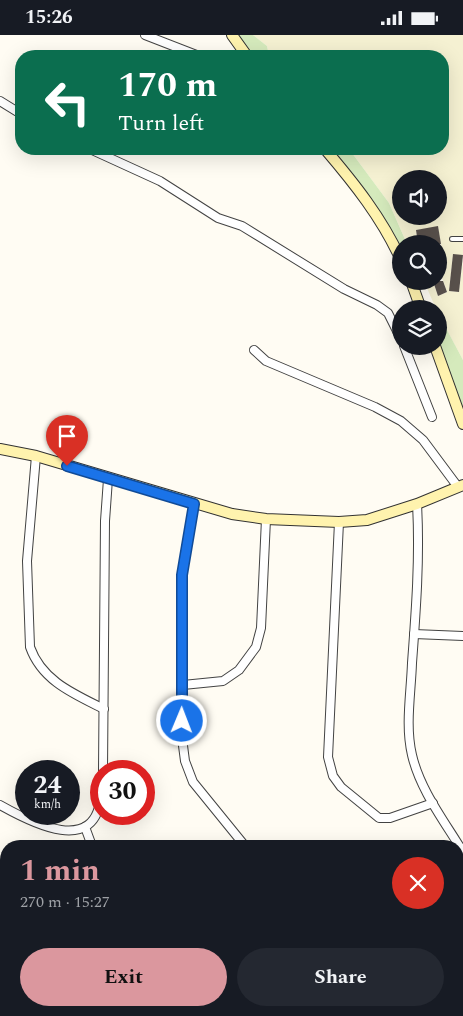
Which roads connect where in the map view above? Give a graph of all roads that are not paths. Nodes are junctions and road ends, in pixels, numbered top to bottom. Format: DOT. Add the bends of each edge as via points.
graph roads {
  1 [pos="145,35"];
  2 [pos="232,35"];
  3 [pos="183,50"];
  4 [pos="243,50"];
  5 [pos="0,101"];
  6 [pos="15,110"];
  7 [pos="103,155"];
  8 [pos="330,155"];
  9 [pos="392,239"];
  10 [pos="452,239"];
  11 [pos="463,239"];
  12 [pos="392,321"];
  13 [pos="254,350"];
  14 [pos="408,355"];
  15 [pos="438,355"];
  16 [pos="432,417"];
  17 [pos="463,424"];
  18 [pos="0,449"];
  19 [pos="36,456"];
  20 [pos="108,479"];
  21 [pos="460,486"];
  22 [pos="194,504"];
  23 [pos="418,504"];
  24 [pos="266,519"];
  25 [pos="339,522"];
  26 [pos="414,634"];
  27 [pos="463,637"];
  28 [pos="183,685"];
  29 [pos="104,709"];
  30 [pos="103,760"];
  31 [pos="433,803"];
  32 [pos="0,805"];
  33 [pos="90,821"];
  34 [pos="85,827"];
  35 [pos="90,840"];
  36 [pos="240,840"];
  37 [pos="456,840"];
  1 -- 3 [label="street"];
  2 -- 4 [label="street"];
  5 -- 6 [label="street"];
  7 -- 12 [label="street" via="160,181 218,218 242,226 344,289 377,305 388,313"];
  8 -- 9 [label="street"];
  10 -- 11 [label="lane"];
  13 -- 21 [label="street" via="266,361 401,421 423,440"];
  14 -- 16 [label="street"];
  15 -- 17 [label="street"];
  18 -- 19 [label="street"];
  19 -- 20 [label="street"];
  19 -- 29 [label="street" via="27,561 30,647 34,659 45,673 69,692"];
  20 -- 22 [label="street"];
  20 -- 29 [label="street" via="104,521"];
  21 -- 23 [label="street"];
  22 -- 24 [label="street"];
  22 -- 28 [label="street" via="182,575"];
  23 -- 25 [label="street" via="376,518"];
  23 -- 26 [label="street"];
  24 -- 25 [label="street"];
  24 -- 28 [label="street" via="261,629 256,647 239,670 223,681"];
  25 -- 31 [label="street" via="331,663 330,768 347,793 379,818 390,818"];
  26 -- 27 [label="street"];
  26 -- 31 [label="street" via="410,744 417,769"];
  28 -- 36 [label="street" via="182,738 188,772"];
  29 -- 30 [label="street"];
  31 -- 37 [label="street"];
  32 -- 34 [label="street" via="47,827 66,831"];
  33 -- 34 [label="street"];
  34 -- 35 [label="street"];
}
